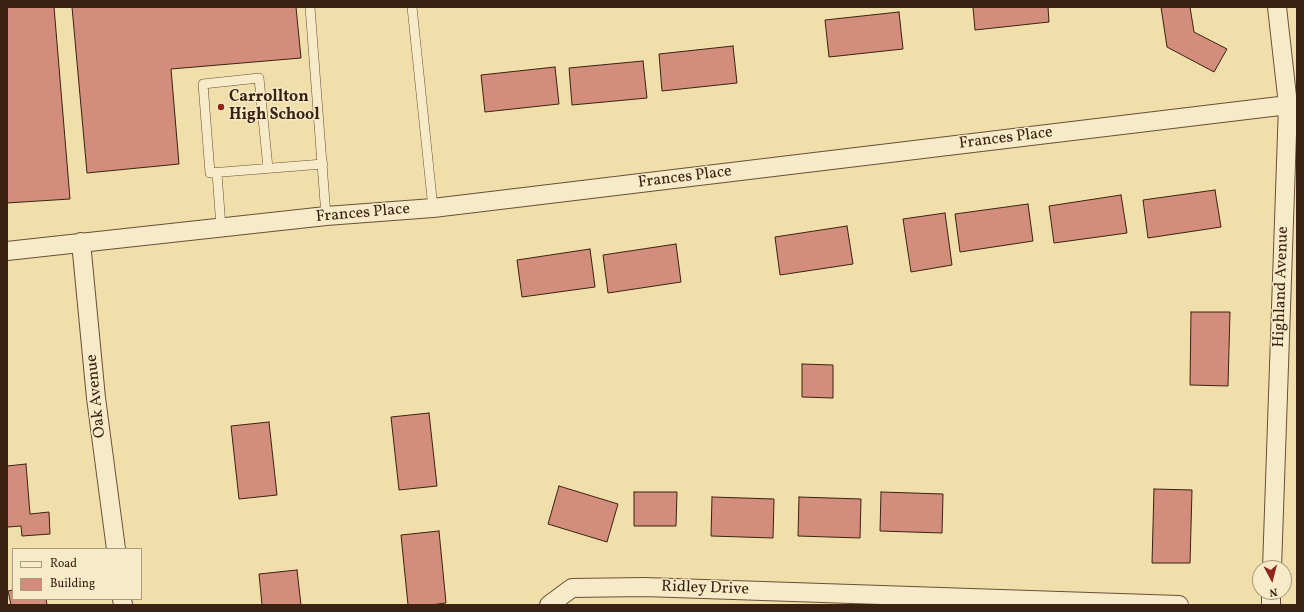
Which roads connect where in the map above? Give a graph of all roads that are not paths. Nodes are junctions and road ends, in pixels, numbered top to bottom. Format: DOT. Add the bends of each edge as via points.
graph roads {
  1 [pos="310,7"];
  2 [pos="412,7"];
  3 [pos="1276,7"];
  4 [pos="1288,105"];
  5 [pos="322,164"];
  6 [pos="268,168"];
  7 [pos="217,173"];
  8 [pos="433,208"];
  9 [pos="326,216"];
  10 [pos="221,227"];
  11 [pos="81,242"];
  12 [pos="7,251"];
  13 [pos="116,548"];
  14 [pos="1272,560"];
  15 [pos="549,605"];
  16 [pos="1179,605"];
  1 -- 5 [label="lane"];
  2 -- 8 [label="lane"];
  3 -- 4 [label="street, Highland Avenue"];
  4 -- 8 [label="street, Frances Place"];
  4 -- 14 [label="street, Highland Avenue"];
  5 -- 6 [label="lane"];
  5 -- 9 [label="lane"];
  6 -- 7 [label="lane"];
  6 -- 7 [label="lane" via="259,78 203,84 210,174"];
  7 -- 10 [label="lane"];
  8 -- 9 [label="street, Frances Place"];
  9 -- 10 [label="street, Frances Place"];
  10 -- 11 [label="street, Frances Place"];
  11 -- 12 [label="street, Frances Place"];
  11 -- 13 [label="street, Oak Avenue" via="96,398"];
  15 -- 16 [label="street, Ridley Drive" via="572,588 644,587"];
}
